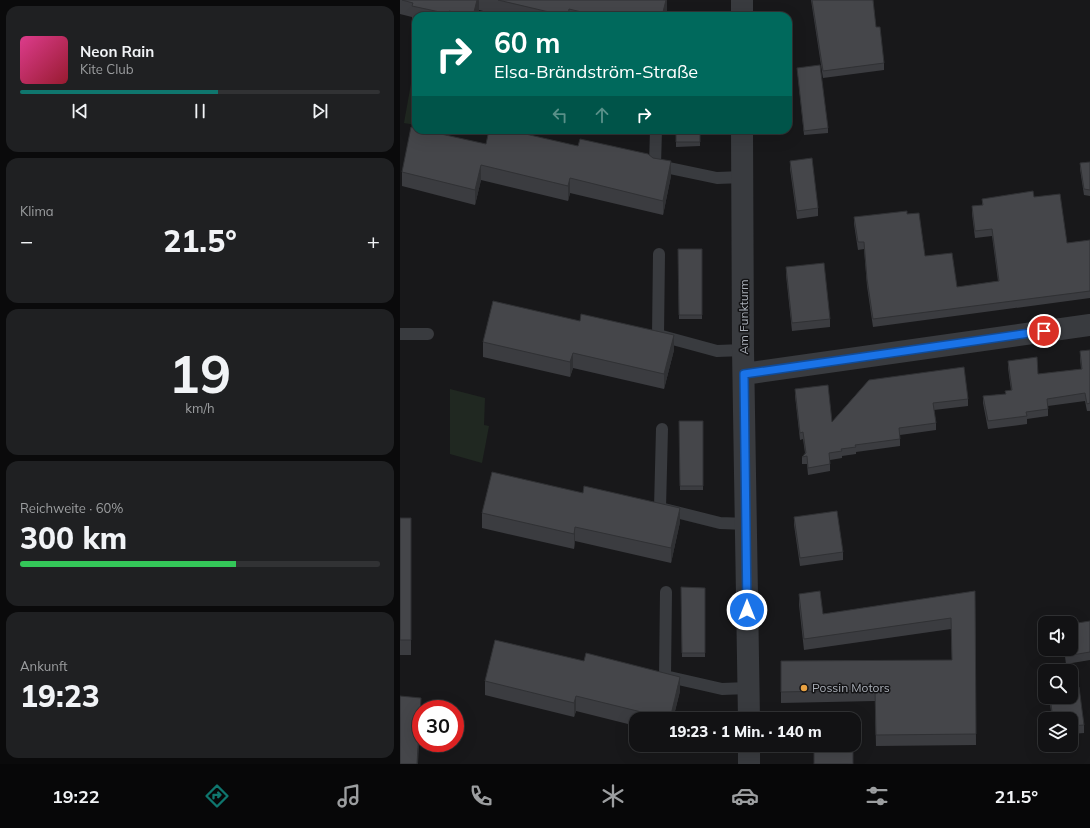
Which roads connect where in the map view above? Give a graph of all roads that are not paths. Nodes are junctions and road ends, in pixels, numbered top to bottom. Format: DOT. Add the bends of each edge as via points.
graph roads {
  1 [pos="742,0"];
  2 [pos="742,12"];
  3 [pos="656,134"];
  4 [pos="742,134"];
  5 [pos="743,177"];
  6 [pos="658,254"];
  7 [pos="1090,325"];
  8 [pos="400,334"];
  9 [pos="428,334"];
  10 [pos="744,350"];
  11 [pos="744,374"];
  12 [pos="662,429"];
  13 [pos="746,524"];
  14 [pos="666,592"];
  15 [pos="748,688"];
  16 [pos="748,712"];
  17 [pos="749,752"];
  18 [pos="750,764"];
  1 -- 2 [label="street"];
  3 -- 5 [label="lane" via="655,165 717,178"];
  4 -- 5 [label="street, Am Funkturm"];
  5 -- 10 [label="street, Am Funkturm"];
  6 -- 10 [label="lane" via="658,335 717,351"];
  7 -- 11 [label="street"];
  8 -- 9 [label="lane"];
  10 -- 11 [label="street, Am Funkturm"];
  11 -- 13 [label="street, Am Funkturm"];
  12 -- 13 [label="lane" via="660,508 720,523"];
  13 -- 15 [label="street, Am Funkturm"];
  14 -- 15 [label="lane" via="665,676 722,690"];
  15 -- 16 [label="street, Am Funkturm"];
  17 -- 18 [label="street"];
}
